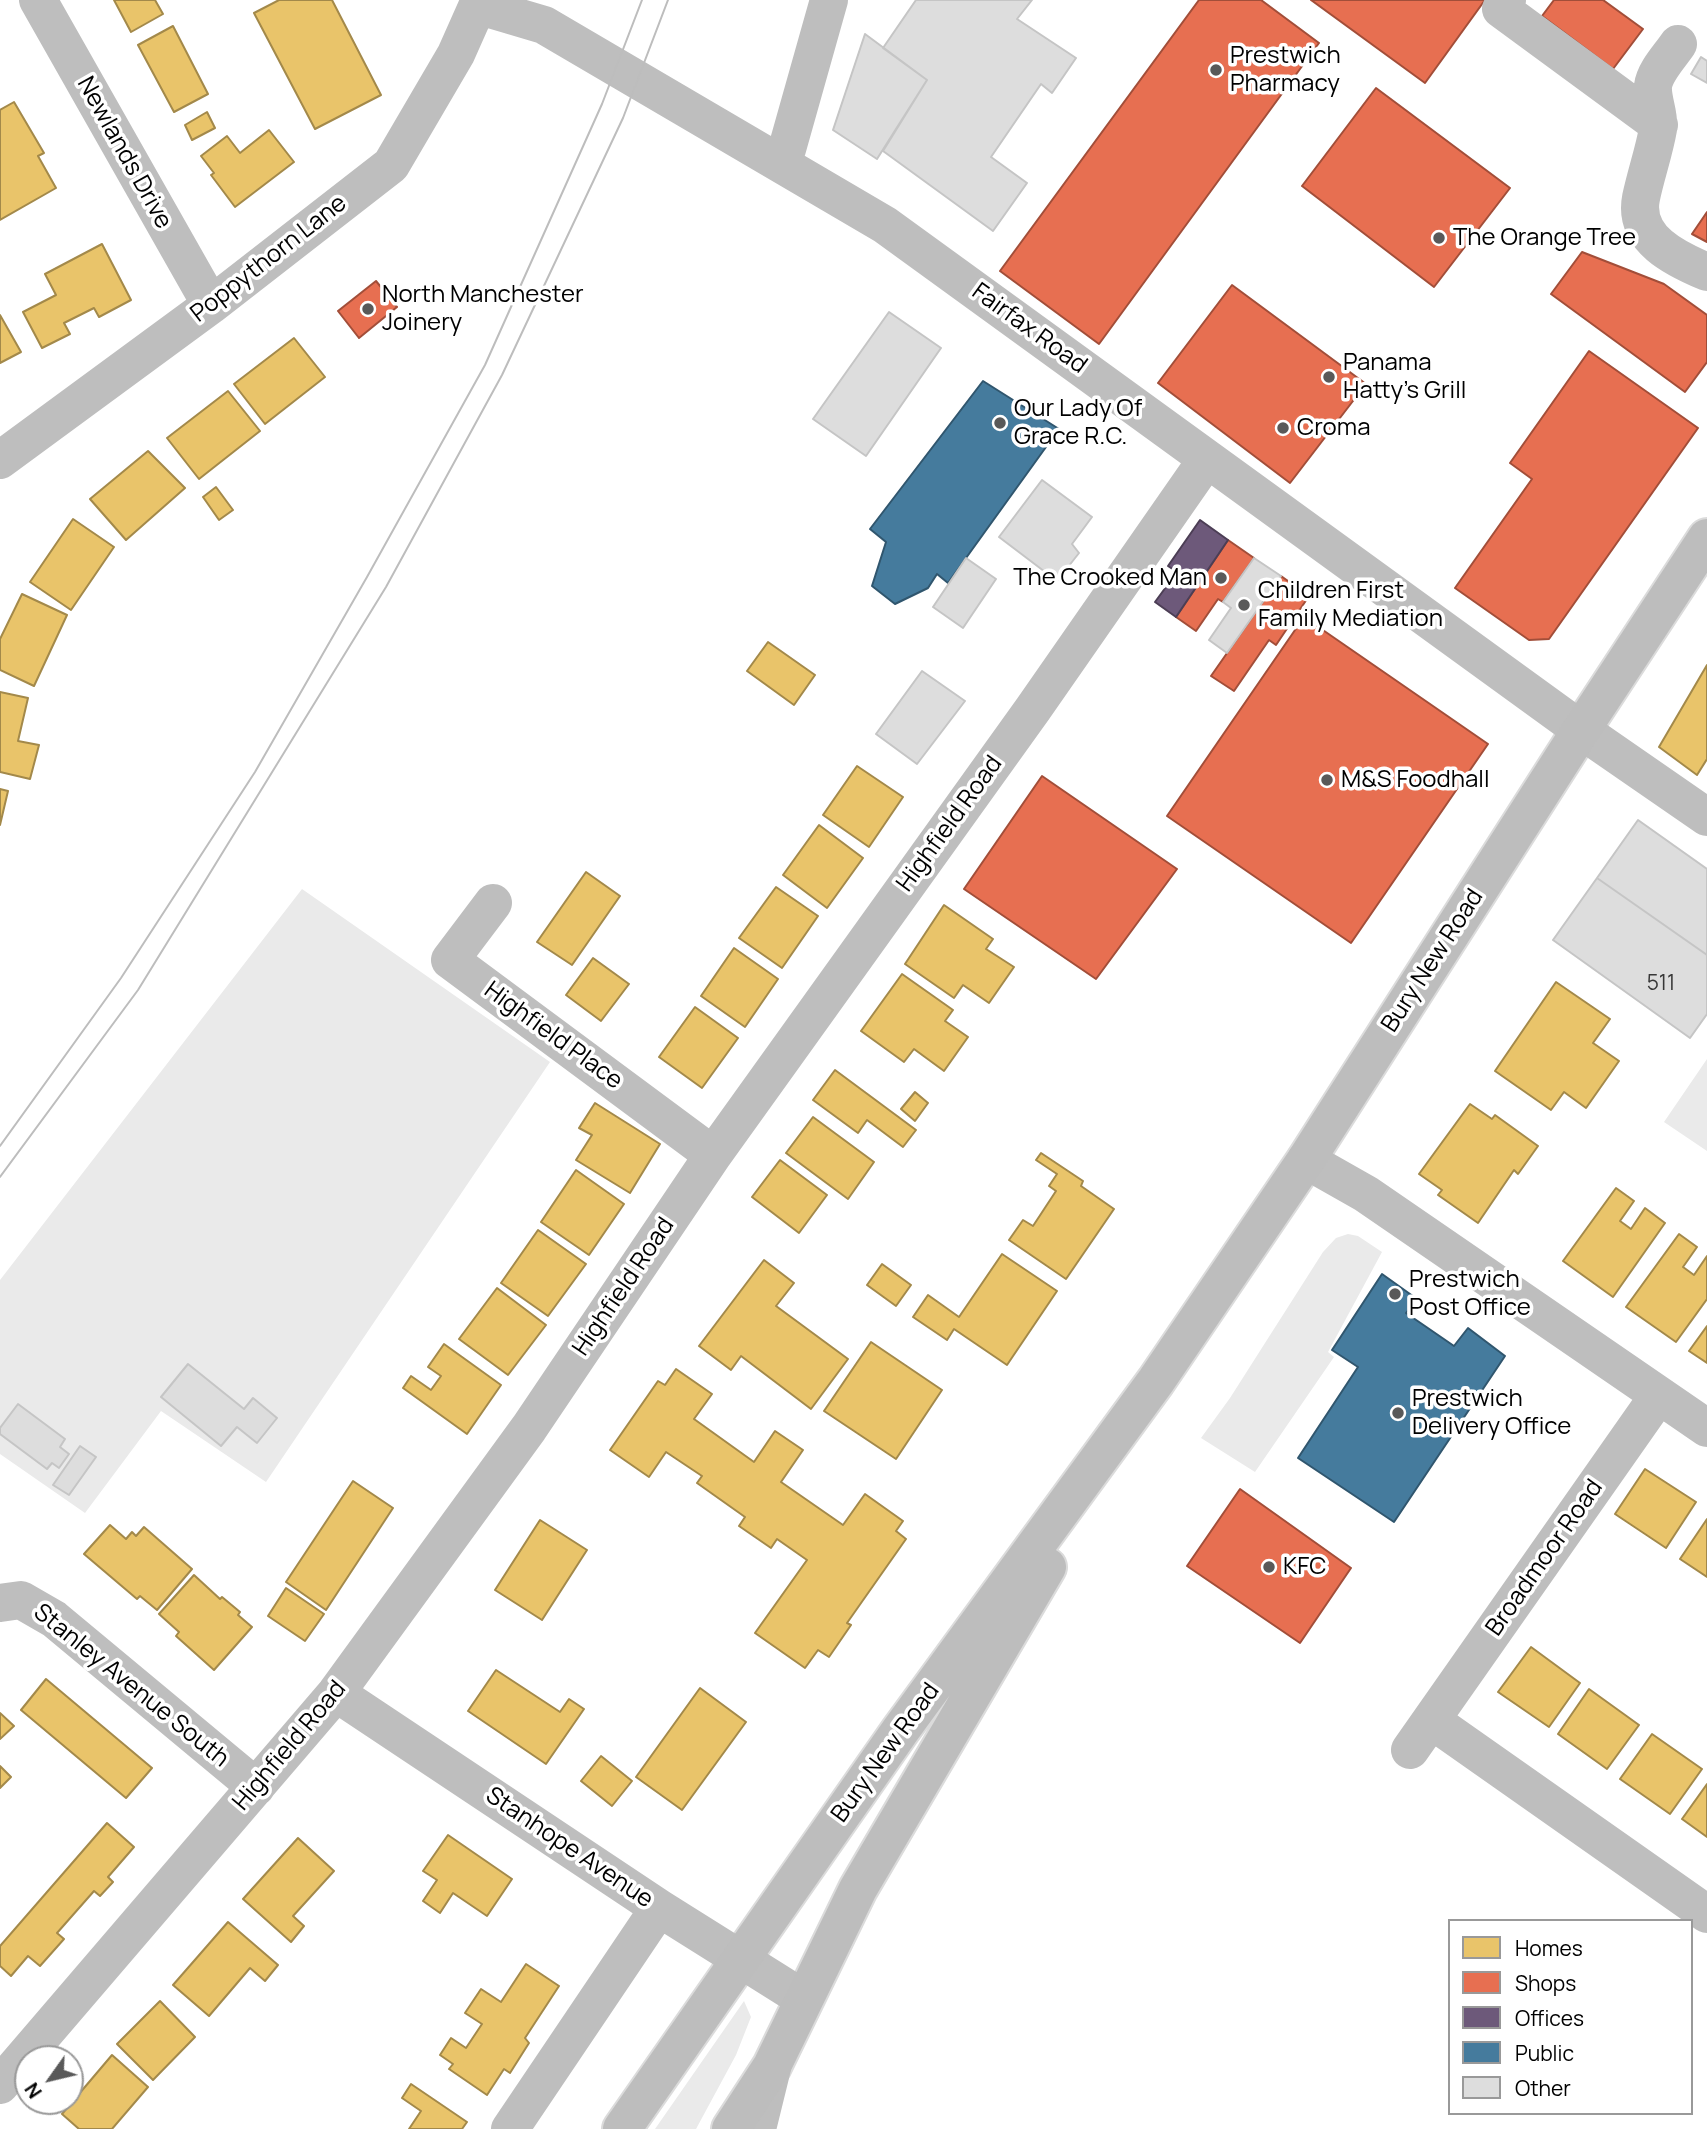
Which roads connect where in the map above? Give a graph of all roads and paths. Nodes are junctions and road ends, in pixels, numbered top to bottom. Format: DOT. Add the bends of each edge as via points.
graph roads {
  1 [pos="38,0"];
  2 [pos="829,0"];
  3 [pos="1507,0"];
  4 [pos="480,3"];
  5 [pos="1678,44"];
  6 [pos="1659,125"];
  7 [pos="781,162"];
  8 [pos="1707,272"];
  9 [pos="211,305"];
  10 [pos="1207,459"];
  11 [pos="0,460"];
  12 [pos="1707,538"];
  13 [pos="1581,730"];
  14 [pos="1707,817"];
  15 [pos="493,903"];
  16 [pos="713,1155"];
  17 [pos="1306,1160"];
  18 [pos="1156,1381"];
  19 [pos="1659,1395"];
  20 [pos="1707,1428"];
  21 [pos="0,1603"];
  22 [pos="336,1693"];
  23 [pos="256,1787"];
  24 [pos="659,1908"];
  25 [pos="1693,1913"];
  26 [pos="740,1958"];
  27 [pos="804,1999"];
  28 [pos="772,2066"];
  29 [pos="0,2085"];
  30 [pos="510,2129"];
  31 [pos="622,2129"];
  32 [pos="731,2129"];
  33 [pos="757,2129"];
  1 -- 9 [label="street, Newlands Drive"];
  2 -- 7 [label="street"];
  3 -- 6 [label="street" via="1501,9"];
  4 -- 7 [label="street, Fairfax Road" via="544,25"];
  4 -- 9 [label="street, Poppythorn Lane" via="456,54 391,164"];
  5 -- 6 [label="street" via="1653,86"];
  6 -- 8 [label="street" via="1640,201 1643,221 1664,251"];
  7 -- 10 [label="street, Fairfax Road" via="885,225"];
  9 -- 11 [label="street, Poppythorn Lane"];
  10 -- 13 [label="street, Fairfax Road"];
  10 -- 16 [label="street, Highfield Road"];
  12 -- 13 [label="highway, Bury New Road"];
  13 -- 14 [label="street, Fairfax Road"];
  13 -- 17 [label="highway, Bury New Road"];
  15 -- 16 [label="street, Highfield Place" via="450,960"];
  16 -- 22 [label="street, Highfield Road" via="529,1428"];
  17 -- 18 [label="highway, Bury New Road"];
  17 -- 19 [label="street" via="1366,1194"];
  18 -- 26 [label="highway, Bury New Road"];
  18 -- 27 [label="highway, Bury New Road" via="858,1889"];
  19 -- 20 [label="street"];
  19 -- 25 [label="street, Broadmoor Road" via="1421,1735"];
  21 -- 23 [label="street, Stanley Avenue South" via="21,1600 54,1619"];
  22 -- 23 [label="street, Highfield Road"];
  22 -- 24 [label="street, Stanhope Avenue"];
  23 -- 29 [label="street, Highfield Road"];
  24 -- 26 [label="street, Stanhope Avenue"];
  24 -- 30 [label="street"];
  26 -- 27 [label="street, Stanhope Avenue"];
  26 -- 31 [label="highway, Bury New Road"];
  27 -- 28 [label="highway, Bury New Road"];
  28 -- 32 [label="highway, Bury New Road"];
  28 -- 33 [label="street"];
}
